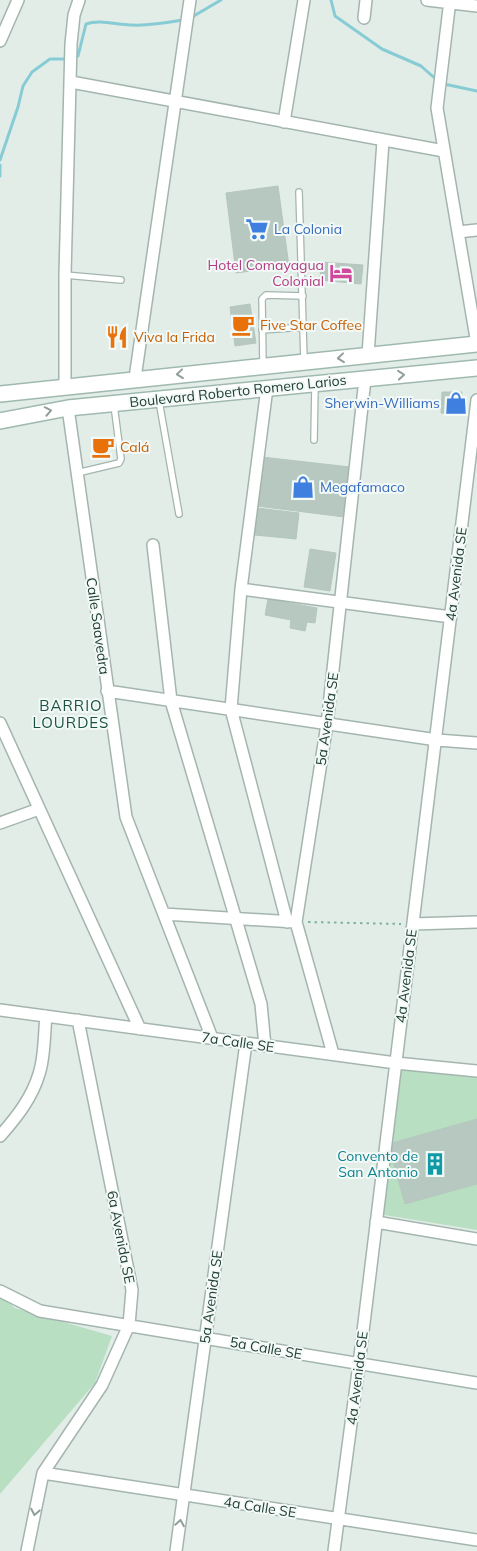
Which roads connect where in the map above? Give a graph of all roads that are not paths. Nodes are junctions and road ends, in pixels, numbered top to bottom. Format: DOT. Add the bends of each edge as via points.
graph roads {
  1 [pos="18,0"];
  2 [pos="79,0"];
  3 [pos="190,0"];
  4 [pos="304,0"];
  5 [pos="366,0"];
  6 [pos="427,0"];
  7 [pos="450,2"];
  8 [pos="477,6"];
  9 [pos="364,18"];
  10 [pos="0,40"];
  11 [pos="72,82"];
  12 [pos="175,101"];
  13 [pos="284,122"];
  14 [pos="383,141"];
  15 [pos="444,151"];
  16 [pos="299,192"];
  17 [pos="477,230"];
  18 [pos="458,232"];
  19 [pos="64,275"];
  20 [pos="121,280"];
  21 [pos="303,296"];
  22 [pos="304,327"];
  23 [pos="262,330"];
  24 [pos="477,344"];
  25 [pos="368,355"];
  26 [pos="304,362"];
  27 [pos="263,366"];
  28 [pos="477,368"];
  29 [pos="135,378"];
  30 [pos="365,379"];
  31 [pos="315,384"];
  32 [pos="65,385"];
  33 [pos="267,388"];
  34 [pos="0,394"];
  35 [pos="159,399"];
  36 [pos="477,400"];
  37 [pos="114,403"];
  38 [pos="68,408"];
  39 [pos="0,421"];
  40 [pos="314,440"];
  41 [pos="77,473"];
  42 [pos="471,501"];
  43 [pos="179,514"];
  44 [pos="153,545"];
  45 [pos="241,589"];
  46 [pos="341,601"];
  47 [pos="451,617"];
  48 [pos="107,691"];
  49 [pos="172,701"];
  50 [pos="231,710"];
  51 [pos="0,724"];
  52 [pos="327,724"];
  53 [pos="437,740"];
  54 [pos="477,743"];
  55 [pos="39,809"];
  56 [pos="0,824"];
  57 [pos="164,914"];
  58 [pos="234,917"];
  59 [pos="291,922"];
  60 [pos="477,922"];
  61 [pos="413,924"];
  62 [pos="0,1010"];
  63 [pos="46,1016"];
  64 [pos="78,1020"];
  65 [pos="140,1029"];
  66 [pos="212,1038"];
  67 [pos="246,1043"];
  68 [pos="265,1046"];
  69 [pos="333,1054"];
  70 [pos="396,1063"];
  71 [pos="477,1071"];
  72 [pos="0,1136"];
  73 [pos="376,1222"];
  74 [pos="477,1240"];
  75 [pos="0,1291"];
  76 [pos="129,1325"];
  77 [pos="205,1338"];
  78 [pos="359,1364"];
  79 [pos="477,1383"];
  80 [pos="43,1473"];
  81 [pos="184,1495"];
  82 [pos="338,1519"];
  83 [pos="477,1540"];
  84 [pos="27,1551"];
  85 [pos="176,1551"];
  86 [pos="334,1551"];
  1 -- 10 [label="street"];
  2 -- 11 [label="street" via="71,44"];
  3 -- 12 [label="street"];
  4 -- 13 [label="street"];
  5 -- 9 [label="street"];
  6 -- 7 [label="street"];
  7 -- 8 [label="street"];
  7 -- 15 [label="street" via="437,108"];
  11 -- 12 [label="street"];
  11 -- 19 [label="street"];
  12 -- 13 [label="street"];
  12 -- 29 [label="street"];
  13 -- 14 [label="street"];
  14 -- 15 [label="street"];
  14 -- 25 [label="street"];
  15 -- 18 [label="street"];
  16 -- 21 [label="lane"];
  17 -- 18 [label="street"];
  18 -- 24 [label="street"];
  19 -- 20 [label="lane"];
  19 -- 32 [label="street"];
  21 -- 22 [label="lane"];
  21 -- 23 [label="lane" via="266,295 261,304"];
  22 -- 23 [label="lane"];
  22 -- 26 [label="lane"];
  23 -- 27 [label="lane"];
  24 -- 25 [label="main road, Boulevard Roberto Romero Larios"];
  25 -- 26 [label="main road, Boulevard Roberto Romero Larios, one-way"];
  26 -- 27 [label="main road, Boulevard Roberto Romero Larios"];
  27 -- 29 [label="main road, Boulevard Roberto Romero Larios, one-way"];
  30 -- 28 [label="main road, Boulevard Roberto Romero Larios, one-way"];
  29 -- 32 [label="main road, Boulevard Roberto Romero Larios"];
  30 -- 31 [label="main road, Boulevard Roberto Romero Larios"];
  30 -- 46 [label="street, 5a Avenida SE"];
  31 -- 33 [label="main road, Boulevard Roberto Romero Larios"];
  31 -- 40 [label="lane"];
  32 -- 34 [label="main road, Boulevard Roberto Romero Larios"];
  33 -- 35 [label="main road, Boulevard Roberto Romero Larios"];
  33 -- 45 [label="street"];
  35 -- 37 [label="main road, Boulevard Roberto Romero Larios"];
  35 -- 43 [label="lane"];
  36 -- 42 [label="street, 4a Avenida SE"];
  37 -- 38 [label="main road, Boulevard Roberto Romero Larios"];
  37 -- 41 [label="lane" via="121,455 119,464"];
  39 -- 38 [label="main road, Boulevard Roberto Romero Larios, one-way"];
  38 -- 41 [label="street, Calle Saavedra"];
  41 -- 48 [label="street, Calle Saavedra"];
  42 -- 47 [label="street, 4a Avenida SE"];
  44 -- 49 [label="street"];
  45 -- 46 [label="street"];
  45 -- 50 [label="street"];
  46 -- 47 [label="street"];
  46 -- 52 [label="street, 5a Avenida SE"];
  47 -- 53 [label="street, 4a Avenida SE"];
  48 -- 49 [label="street"];
  48 -- 57 [label="street, Calle Saavedra" via="126,818"];
  49 -- 50 [label="street"];
  49 -- 58 [label="street"];
  50 -- 52 [label="street"];
  50 -- 59 [label="street"];
  51 -- 55 [label="street"];
  52 -- 53 [label="street"];
  52 -- 59 [label="street, 5a Avenida SE"];
  53 -- 54 [label="street"];
  53 -- 61 [label="street, 4a Avenida SE"];
  55 -- 56 [label="street"];
  55 -- 65 [label="street"];
  57 -- 58 [label="street"];
  57 -- 66 [label="street, Calle Saavedra"];
  58 -- 59 [label="street"];
  58 -- 68 [label="street" via="261,1004"];
  59 -- 69 [label="street, 5a Avenida SE"];
  60 -- 61 [label="street"];
  61 -- 70 [label="street, 4a Avenida SE"];
  62 -- 63 [label="street, 7a Calle SE"];
  63 -- 64 [label="street, 7a Calle SE"];
  63 -- 72 [label="street" via="40,1073 29,1098"];
  64 -- 65 [label="street, 7a Calle SE"];
  64 -- 76 [label="street, 6a Avenida SE" via="132,1290"];
  65 -- 66 [label="street, 7a Calle SE"];
  66 -- 67 [label="street, 7a Calle SE"];
  67 -- 68 [label="street, 7a Calle SE"];
  67 -- 77 [label="street, 5a Avenida SE"];
  68 -- 69 [label="street, 7a Calle SE"];
  69 -- 70 [label="street, 7a Calle SE"];
  70 -- 71 [label="street, 7a Calle SE"];
  70 -- 73 [label="street, 4a Avenida SE"];
  73 -- 74 [label="street"];
  73 -- 78 [label="street, 4a Avenida SE"];
  75 -- 76 [label="street, 5a Calle SE" via="40,1311"];
  76 -- 77 [label="street, 5a Calle SE"];
  76 -- 80 [label="street, 6a Avenida SE" via="102,1385"];
  77 -- 78 [label="street, 5a Calle SE"];
  77 -- 81 [label="street, 5a Avenida SE"];
  78 -- 79 [label="street, 5a Calle SE"];
  78 -- 82 [label="street, 4a Avenida SE"];
  80 -- 81 [label="street, 4a Calle SE"];
  80 -- 84 [label="street, 6a Avenida SE, one-way"];
  81 -- 82 [label="street, 4a Calle SE"];
  85 -- 81 [label="street, 5a Avenida SE, one-way"];
  82 -- 83 [label="street, 4a Calle SE"];
  82 -- 86 [label="street, 4a Avenida SE"];
}
